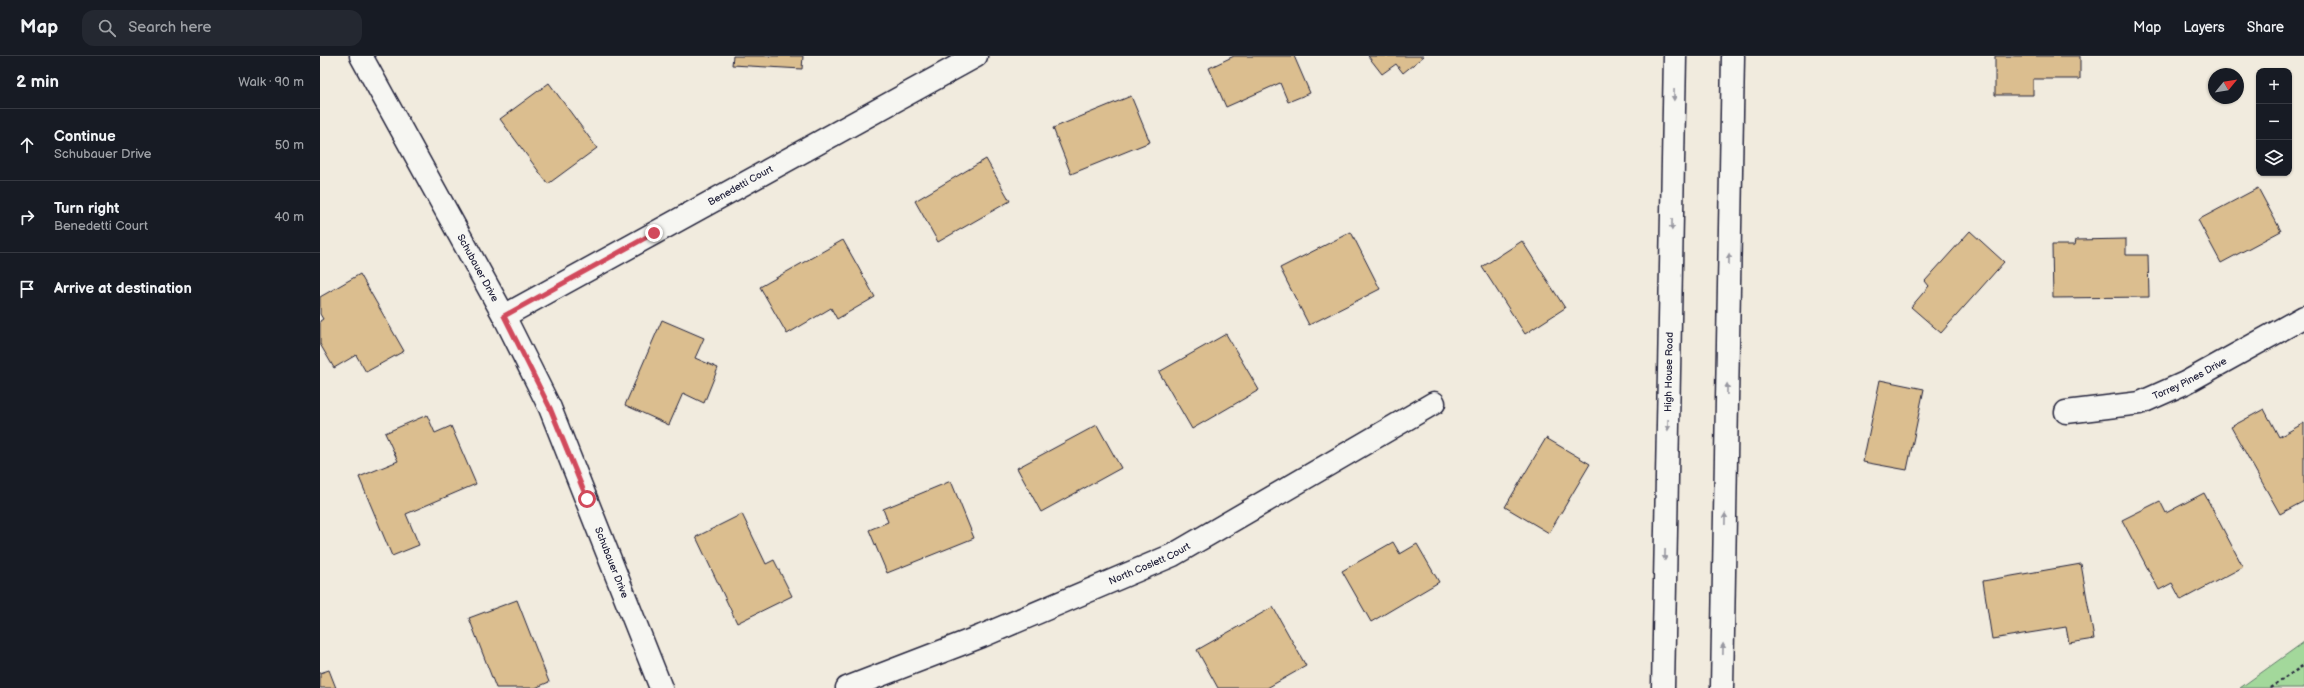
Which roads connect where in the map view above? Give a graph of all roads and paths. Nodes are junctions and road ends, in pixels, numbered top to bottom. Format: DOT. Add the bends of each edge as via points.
graph roads {
  1 [pos="361,56"];
  2 [pos="1675,56"];
  3 [pos="1733,56"];
  4 [pos="969,57"];
  5 [pos="504,316"];
  6 [pos="2304,317"];
  7 [pos="1434,404"];
  8 [pos="2066,412"];
  9 [pos="2304,665"];
  10 [pos="661,688"];
  11 [pos="847,688"];
  12 [pos="1662,688"];
  13 [pos="1722,688"];
  14 [pos="2270,688"];
  1 -- 5 [label="street, Schubauer Drive"];
  2 -- 12 [label="street, High House Road, one-way"];
  13 -- 3 [label="street, one-way"];
  4 -- 5 [label="street, Benedetti Court"];
  5 -- 10 [label="street, Schubauer Drive" via="550,408"];
  6 -- 8 [label="street, Torrey Pines Drive" via="2185,383 2140,403"];
  7 -- 11 [label="street, North Coslett Court" via="1173,555 982,636"];
  9 -- 14 [label="path"];
}
